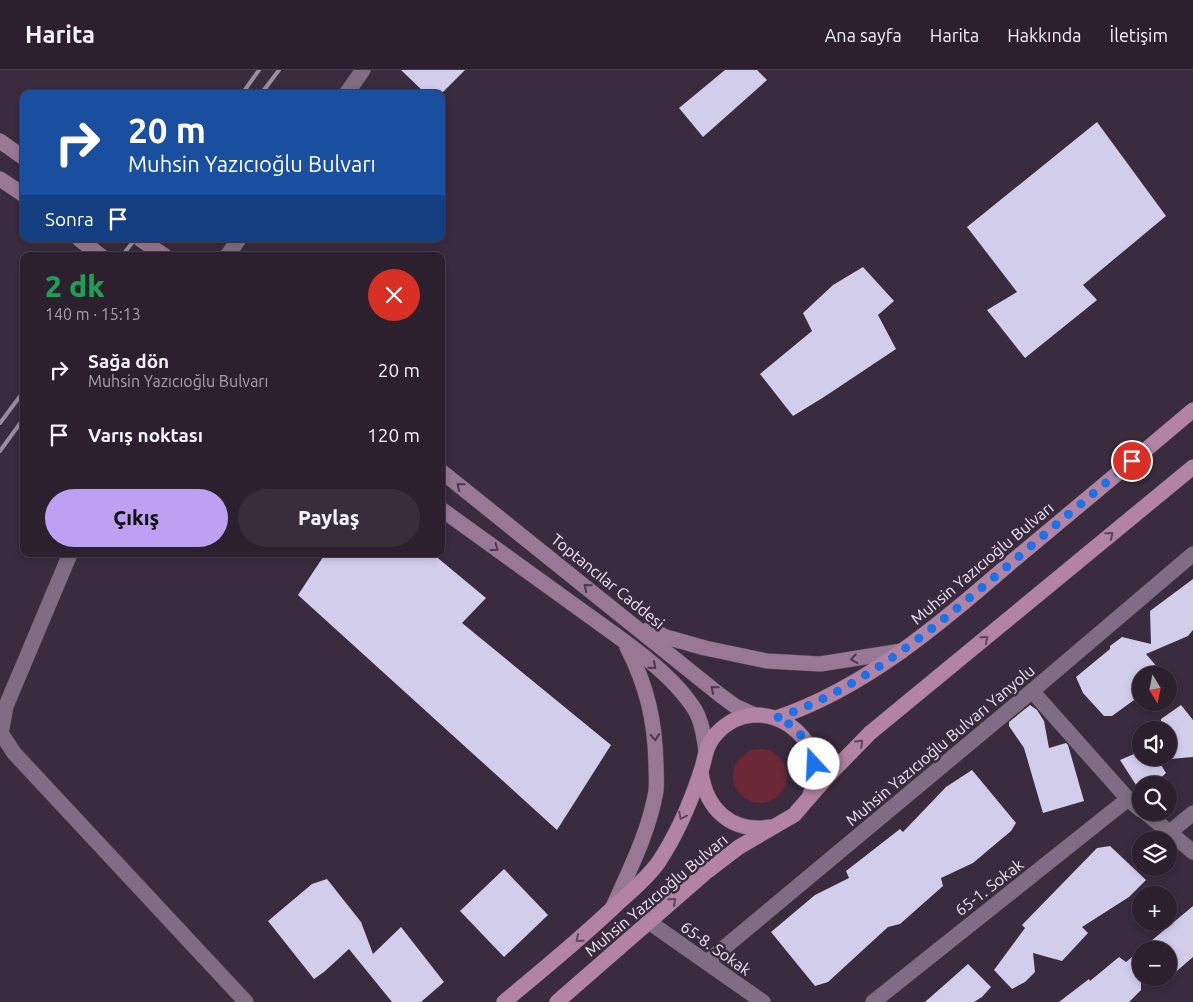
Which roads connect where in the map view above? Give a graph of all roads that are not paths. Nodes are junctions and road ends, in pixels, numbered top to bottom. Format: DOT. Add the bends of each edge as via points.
graph roads {
  1 [pos="364,70"];
  2 [pos="349,90"];
  3 [pos="0,141"];
  4 [pos="20,155"];
  5 [pos="0,178"];
  6 [pos="20,192"];
  7 [pos="83,242"];
  8 [pos="144,242"];
  9 [pos="237,242"];
  10 [pos="96,252"];
  11 [pos="159,252"];
  12 [pos="229,252"];
  13 [pos="1193,410"];
  14 [pos="1193,466"];
  15 [pos="445,474"];
  16 [pos="445,512"];
  17 [pos="1193,554"];
  18 [pos="69,557"];
  19 [pos="627,619"];
  20 [pos="624,641"];
  21 [pos="902,651"];
  22 [pos="1032,691"];
  23 [pos="755,715"];
  24 [pos="776,718"];
  25 [pos="706,750"];
  26 [pos="701,772"];
  27 [pos="1128,799"];
  28 [pos="1132,802"];
  29 [pos="804,805"];
  30 [pos="1193,813"];
  31 [pos="1156,821"];
  32 [pos="782,823"];
  33 [pos="1169,831"];
  34 [pos="1171,831"];
  35 [pos="1177,838"];
  36 [pos="1193,852"];
  37 [pos="612,910"];
  38 [pos="649,922"];
  39 [pos="707,962"];
  40 [pos="246,1002"];
  41 [pos="504,1002"];
  42 [pos="557,1002"];
  43 [pos="763,1002"];
  44 [pos="873,1002"];
  1 -- 2 [label="street"];
  3 -- 4 [label="street"];
  5 -- 6 [label="street"];
  7 -- 10 [label="street"];
  8 -- 11 [label="street, bridge"];
  9 -- 12 [label="street"];
  13 -- 21 [label="main road, Muhsin Yazıcıoğlu Bulvarı"];
  29 -- 14 [label="main road, Muhsin Yazıcıoğlu Bulvarı, one-way" via="870,733"];
  19 -- 15 [label="street, Toptancılar Caddesi, one-way"];
  16 -- 20 [label="street, one-way"];
  17 -- 22 [label="street, Muhsin Yazıcıoğlu Bulvarı Yanyolu"];
  18 -- 40 [label="street" via="6,706 1,733 14,753"];
  21 -- 19 [label="street, one-way" via="820,664 767,661 666,637"];
  23 -- 19 [label="street, Toptancılar Caddesi, one-way" via="720,695"];
  20 -- 25 [label="street, one-way" via="663,674 690,704 700,720"];
  20 -- 37 [label="street, one-way" via="640,672 650,708 656,748 656,789 631,869"];
  21 -- 24 [label="main road, Muhsin Yazıcıoğlu Bulvarı" via="822,699"];
  22 -- 27 [label="street"];
  22 -- 39 [label="street, Muhsin Yazıcıoğlu Bulvarı Yanyolu"];
  23 -- 24 [label="main road, Muhsin Yazıcıoğlu Bulvarı"];
  23 -- 25 [label="main road, Muhsin Yazıcıoğlu Bulvarı" via="728,724 717,733"];
  24 -- 29 [label="main road, Muhsin Yazıcıoğlu Bulvarı" via="794,728 811,751 815,779"];
  25 -- 26 [label="main road, Muhsin Yazıcıoğlu Bulvarı"];
  26 -- 32 [label="main road, Muhsin Yazıcıoğlu Bulvarı" via="708,799 728,819 754,828"];
  26 -- 37 [label="main road, Muhsin Yazıcıoğlu Bulvarı, one-way" via="657,864"];
  27 -- 28 [label="street"];
  27 -- 44 [label="street, 65-1. Sokak"];
  29 -- 32 [label="main road, Muhsin Yazıcıoğlu Bulvarı"];
  30 -- 34 [label="street"];
  31 -- 33 [label="street"];
  38 -- 32 [label="main road, Muhsin Yazıcıoğlu Bulvarı, one-way" via="704,873 739,847"];
  35 -- 36 [label="street"];
  37 -- 41 [label="main road, Muhsin Yazıcıoğlu Bulvarı, one-way"];
  38 -- 39 [label="street, 65-8. Sokak"];
  38 -- 42 [label="main road, Muhsin Yazıcıoğlu Bulvarı"];
  39 -- 43 [label="street, 65-8. Sokak"];
}
